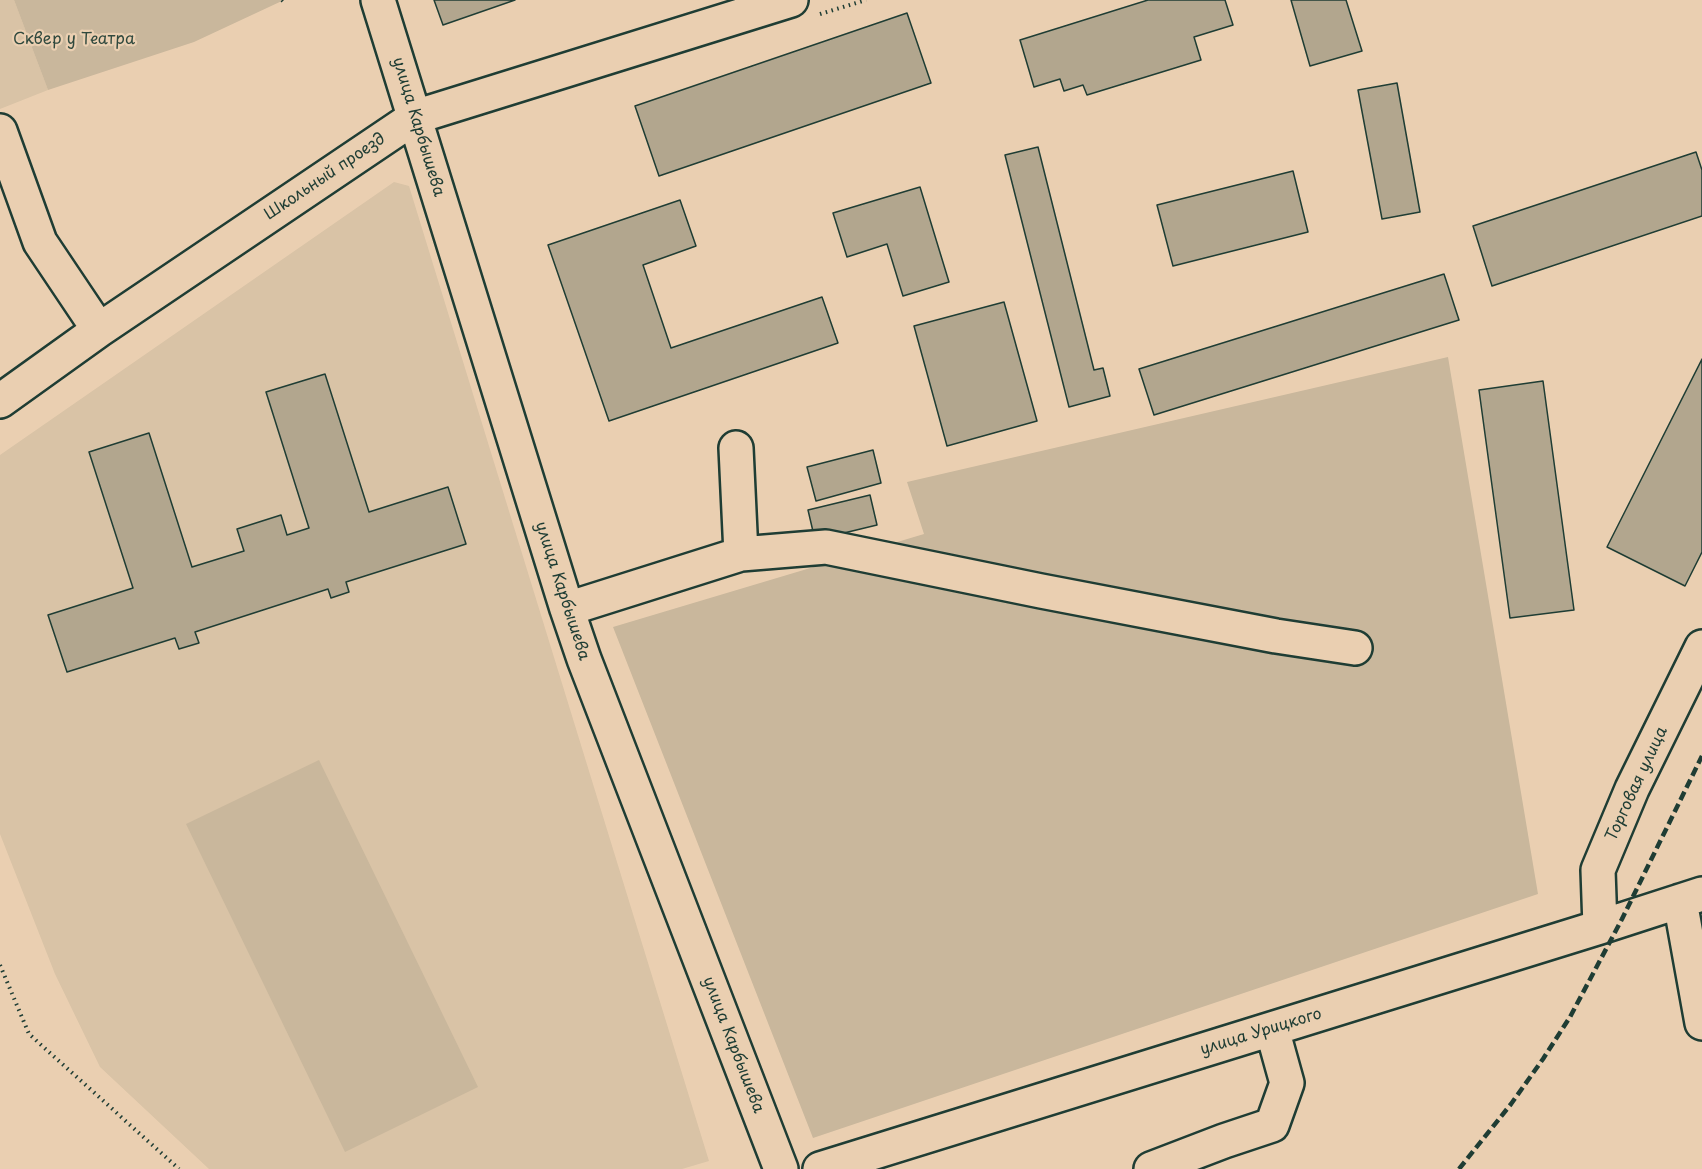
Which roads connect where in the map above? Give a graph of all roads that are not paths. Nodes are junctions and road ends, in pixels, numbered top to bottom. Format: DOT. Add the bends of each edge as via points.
graph roads {
  1 [pos="378,0"];
  2 [pos="791,0"];
  3 [pos="415,117"];
  4 [pos="0,131"];
  5 [pos="99,330"];
  6 [pos="0,401"];
  7 [pos="736,448"];
  8 [pos="741,554"];
  9 [pos="567,609"];
  10 [pos="1702,647"];
  11 [pos="1355,648"];
  12 [pos="1691,897"];
  13 [pos="1600,927"];
  14 [pos="1702,1023"];
  15 [pos="1272,1029"];
  16 [pos="782,1169"];
  17 [pos="820,1169"];
  18 [pos="1151,1169"];
  1 -- 3 [label="street, улица Карбышева"];
  2 -- 3 [label="street, Школьный проезд"];
  3 -- 5 [label="street, Школьный проезд"];
  3 -- 9 [label="street, улица Карбышева"];
  4 -- 5 [label="street" via="40,242"];
  5 -- 6 [label="street, Школьный проезд"];
  7 -- 8 [label="street"];
  8 -- 9 [label="street"];
  8 -- 11 [label="street" via="826,547 1170,616"];
  9 -- 16 [label="street, улица Карбышева"];
  10 -- 13 [label="street, Торговая улица" via="1632,789 1598,870"];
  12 -- 13 [label="street, улица Урицкого"];
  12 -- 14 [label="street"];
  13 -- 15 [label="street, улица Урицкого"];
  15 -- 17 [label="street, улица Урицкого"];
  15 -- 18 [label="street" via="1287,1083 1272,1125"];
}
